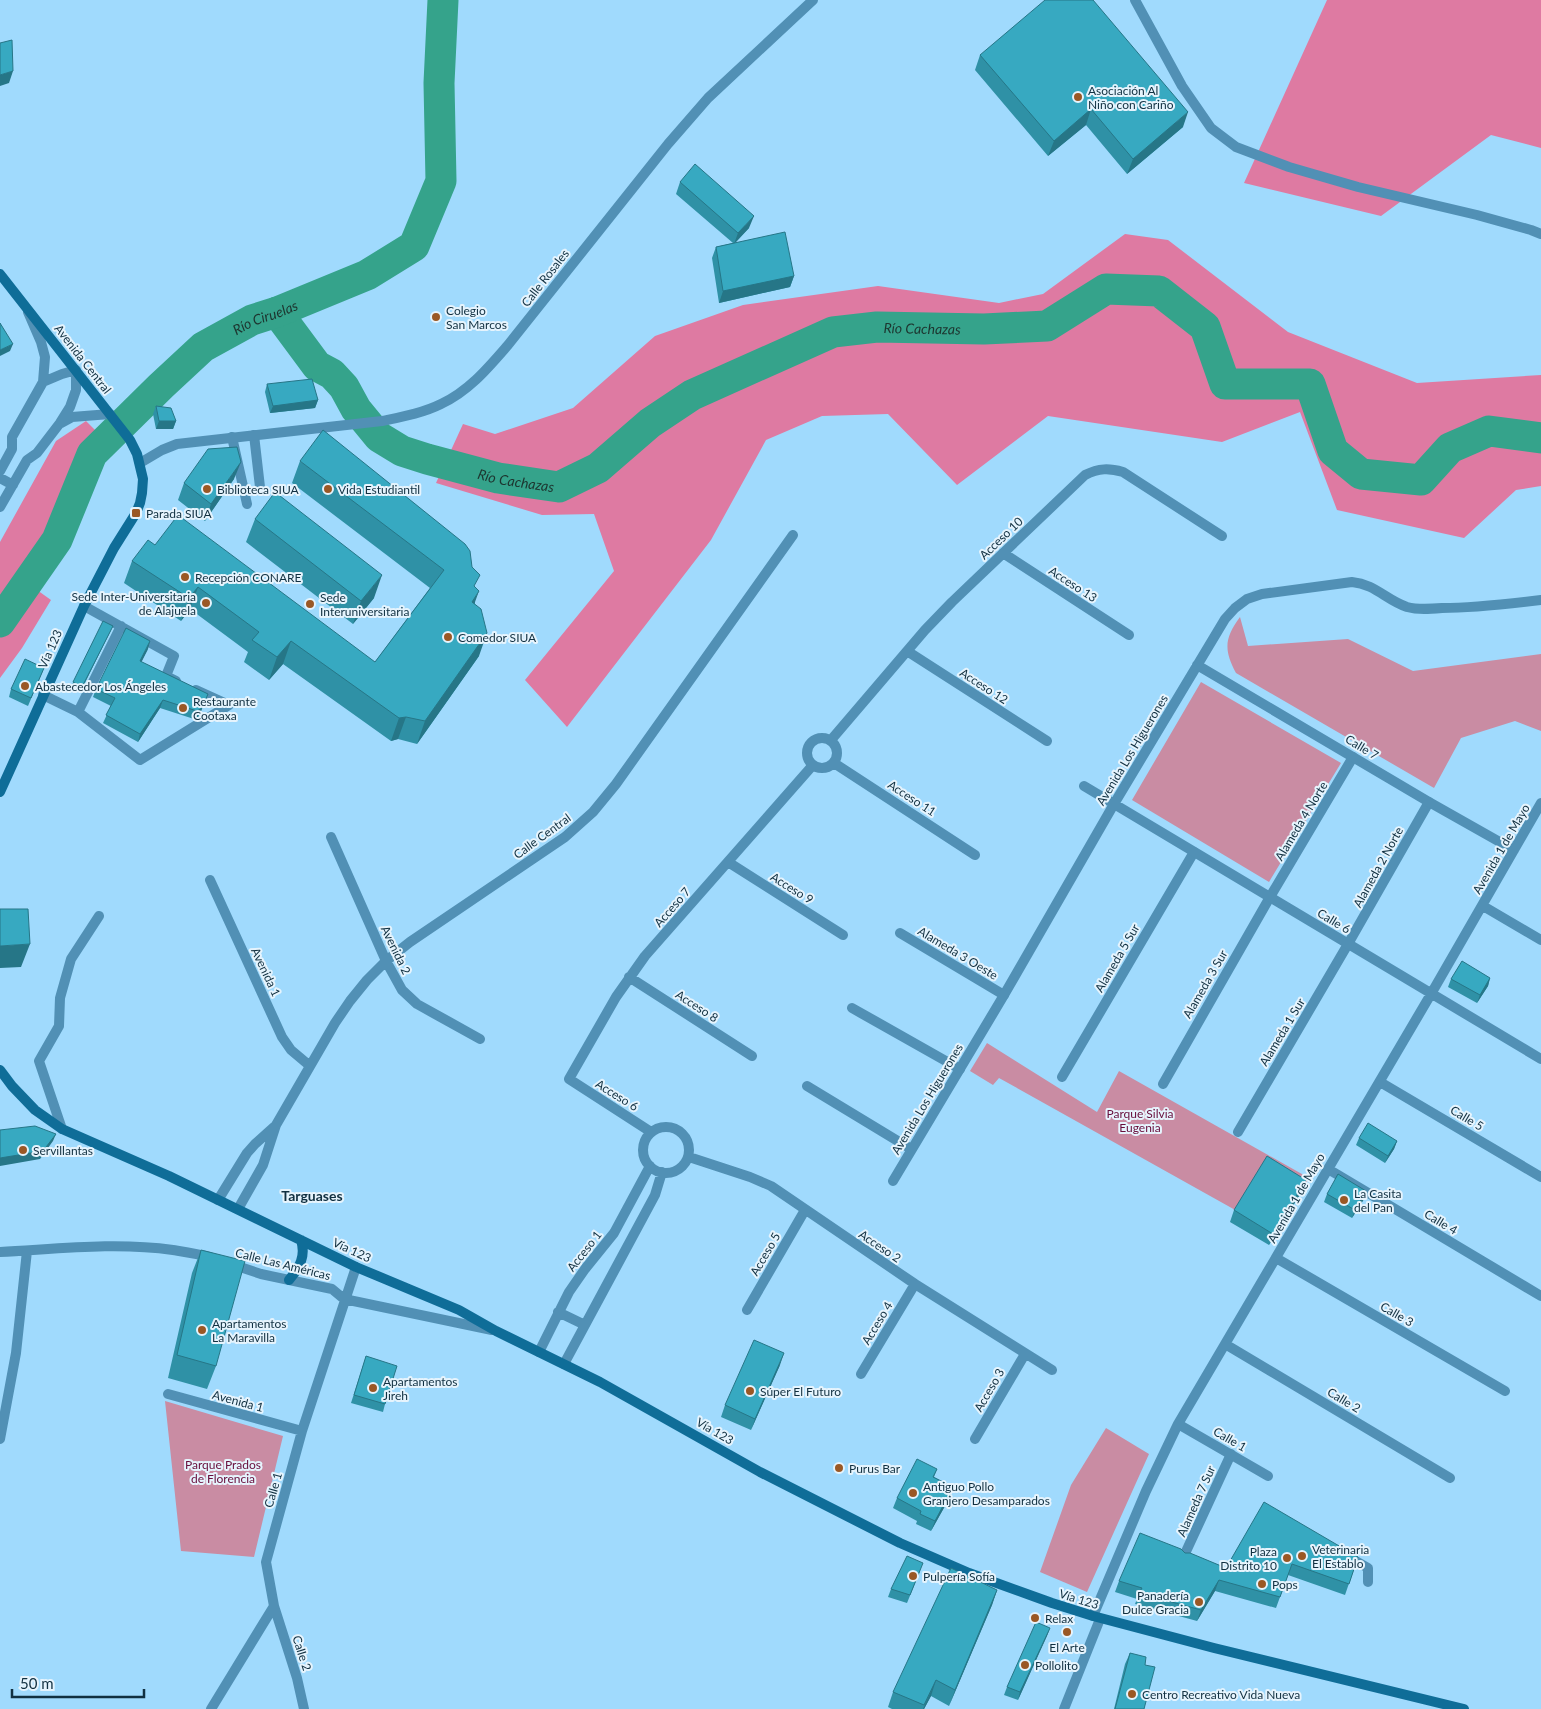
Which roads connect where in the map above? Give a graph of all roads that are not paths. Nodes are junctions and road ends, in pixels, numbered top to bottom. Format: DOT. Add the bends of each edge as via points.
graph roads {
  1 [pos="813,0"];
  2 [pos="1135,0"];
  3 [pos="1541,234"];
  4 [pos="0,274"];
  5 [pos="25,306"];
  6 [pos="76,370"];
  7 [pos="43,382"];
  8 [pos="112,416"];
  9 [pos="60,424"];
  10 [pos="254,436"];
  11 [pos="232,437"];
  12 [pos="140,463"];
  13 [pos="0,471"];
  14 [pos="0,478"];
  15 [pos="13,485"];
  16 [pos="260,487"];
  17 [pos="247,504"];
  18 [pos="0,507"];
  19 [pos="793,535"];
  20 [pos="1222,536"];
  21 [pos="1003,553"];
  22 [pos="1541,600"];
  23 [pos="84,606"];
  24 [pos="121,626"];
  25 [pos="1129,635"];
  26 [pos="907,651"];
  27 [pos="1197,665"];
  28 [pos="43,695"];
  29 [pos="78,712"];
  30 [pos="831,740"];
  31 [pos="1047,741"];
  32 [pos="1353,757"];
  33 [pos="834,763"];
  34 [pos="813,765"];
  35 [pos="1084,786"];
  36 [pos="0,792"];
  37 [pos="1429,802"];
  38 [pos="1541,803"];
  39 [pos="1114,804"];
  40 [pos="1538,816"];
  41 [pos="331,837"];
  42 [pos="1514,850"];
  43 [pos="1194,852"];
  44 [pos="976,855"];
  45 [pos="728,862"];
  46 [pos="210,880"];
  47 [pos="1270,897"];
  48 [pos="1483,906"];
  49 [pos="99,916"];
  50 [pos="900,933"];
  51 [pos="844,935"];
  52 [pos="1541,940"];
  53 [pos="1348,944"];
  54 [pos="386,961"];
  55 [pos="629,977"];
  56 [pos="1431,994"];
  57 [pos="1004,995"];
  58 [pos="852,1008"];
  59 [pos="480,1039"];
  60 [pos="752,1056"];
  61 [pos="1541,1059"];
  62 [pos="310,1066"];
  63 [pos="960,1069"];
  64 [pos="0,1070"];
  65 [pos="1062,1077"];
  66 [pos="569,1080"];
  67 [pos="1380,1082"];
  68 [pos="1163,1084"];
  69 [pos="808,1086"];
  70 [pos="276,1124"];
  71 [pos="62,1129"];
  72 [pos="651,1132"];
  73 [pos="1238,1132"];
  74 [pos="911,1149"];
  75 [pos="689,1157"];
  76 [pos="650,1166"];
  77 [pos="1328,1169"];
  78 [pos="662,1172"];
  79 [pos="1541,1177"];
  80 [pos="893,1181"];
  81 [pos="218,1200"];
  82 [pos="238,1209"];
  83 [pos="805,1210"];
  84 [pos="614,1233"];
  85 [pos="301,1240"];
  86 [pos="631,1241"];
  87 [pos="27,1251"];
  88 [pos="0,1252"];
  89 [pos="1276,1258"];
  90 [pos="356,1267"];
  91 [pos="289,1280"];
  92 [pos="915,1284"];
  93 [pos="1541,1296"];
  94 [pos="344,1299"];
  95 [pos="747,1310"];
  96 [pos="558,1312"];
  97 [pos="585,1325"];
  98 [pos="496,1331"];
  99 [pos="1225,1344"];
  100 [pos="539,1352"];
  101 [pos="1025,1354"];
  102 [pos="564,1364"];
  103 [pos="1052,1370"];
  104 [pos="861,1374"];
  105 [pos="1505,1391"];
  106 [pos="168,1394"];
  107 [pos="1178,1424"];
  108 [pos="302,1432"];
  109 [pos="0,1439"];
  110 [pos="975,1439"];
  111 [pos="1231,1454"];
  112 [pos="1268,1476"];
  113 [pos="1450,1478"];
  114 [pos="1342,1553"];
  115 [pos="1183,1558"];
  116 [pos="1368,1582"];
  117 [pos="274,1606"];
  118 [pos="1097,1618"];
  119 [pos="211,1709"];
  120 [pos="304,1709"];
  121 [pos="1064,1709"];
  122 [pos="1464,1709"];
  1 -- 10 [label="street, Calle Rosales" via="708,98 489,368 468,388 440,405 414,414 347,426"];
  2 -- 3 [label="street" via="1182,86 1211,128 1236,147 1358,187"];
  4 -- 5 [label="main road, Avenida Central"];
  5 -- 6 [label="main road, Avenida Central"];
  5 -- 7 [label="street" via="45,357"];
  6 -- 7 [label="street"];
  6 -- 8 [label="main road, Avenida Central"];
  6 -- 9 [label="street" via="74,399"];
  7 -- 13 [label="street" via="12,437 12,449"];
  8 -- 9 [label="street" via="86,414"];
  8 -- 12 [label="main road, Avenida Central" via="130,440"];
  9 -- 15 [label="street" via="37,453 27,460"];
  10 -- 11 [label="street, Calle Rosales"];
  10 -- 16 [label="street"];
  11 -- 12 [label="street, Calle Rosales" via="177,444"];
  11 -- 17 [label="street"];
  12 -- 23 [label="main road, Vía 123" via="143,479 140,504"];
  14 -- 15 [label="street"];
  15 -- 18 [label="street"];
  19 -- 54 [label="street, Calle Central" via="593,812 565,837"];
  20 -- 21 [label="street, Acceso 10" via="1124,472 1108,468 1085,475"];
  21 -- 25 [label="street, Acceso 13"];
  21 -- 26 [label="street, Acceso 10"];
  22 -- 27 [label="street, Avenida Los Higuerones" via="1420,609 1396,602 1363,583 1352,582 1262,594 1235,608"];
  23 -- 24 [label="street"];
  23 -- 28 [label="main road, Vía 123"];
  24 -- 29 [label="street"];
  24 -- 29 [label="street" via="174,656 166,676 229,705 140,760"];
  26 -- 30 [label="street, Acceso 10"];
  26 -- 31 [label="street, Acceso 12"];
  27 -- 32 [label="street, Calle 7"];
  27 -- 39 [label="street, Avenida Los Higuerones"];
  28 -- 29 [label="street"];
  28 -- 36 [label="main road, Vía 123"];
  30 -- 33 [label="street" via="838,753"];
  30 -- 34 [label="street" via="821,737 809,744 807,758"];
  32 -- 37 [label="street, Calle 7"];
  32 -- 47 [label="street, Alameda 4 Norte"];
  33 -- 34 [label="street" via="826,768"];
  33 -- 44 [label="street, Acceso 11"];
  34 -- 45 [label="street, Acceso 7"];
  35 -- 39 [label="street, Calle 6"];
  37 -- 42 [label="street, Calle 7"];
  37 -- 53 [label="street, Alameda 2 Norte"];
  38 -- 40 [label="street, Avenida 1 de Mayo"];
  39 -- 43 [label="street, Calle 6"];
  39 -- 57 [label="street, Avenida Los Higuerones"];
  40 -- 42 [label="street, Avenida 1 de Mayo"];
  41 -- 54 [label="street, Avenida 2"];
  42 -- 48 [label="street, Avenida 1 de Mayo"];
  43 -- 47 [label="street, Calle 6"];
  43 -- 65 [label="street, Alameda 5 Sur"];
  45 -- 51 [label="street, Acceso 9"];
  45 -- 55 [label="street, Acceso 7"];
  46 -- 62 [label="street, Avenida 1" via="282,1037 291,1050"];
  47 -- 53 [label="street, Calle 6"];
  47 -- 68 [label="street, Alameda 3 Sur"];
  48 -- 52 [label="street"];
  48 -- 56 [label="street, Avenida 1 de Mayo"];
  49 -- 71 [label="street" via="71,959 60,998 59,1026 39,1061"];
  50 -- 57 [label="street, Alameda 3 Oeste"];
  53 -- 56 [label="street, Calle 6"];
  53 -- 73 [label="street, Alameda 1 Sur"];
  54 -- 59 [label="street, Avenida 2" via="402,990 417,1004"];
  54 -- 62 [label="street, Calle Central" via="350,1001"];
  55 -- 60 [label="street, Acceso 8"];
  55 -- 66 [label="street, Acceso 7"];
  56 -- 61 [label="street, Calle 6"];
  56 -- 67 [label="street, Avenida 1 de Mayo"];
  57 -- 63 [label="street, Avenida Los Higuerones"];
  58 -- 63 [label="street"];
  62 -- 70 [label="street, Calle Central"];
  63 -- 74 [label="street, Avenida Los Higuerones"];
  64 -- 71 [label="main road, Vía 123" via="35,1110"];
  66 -- 72 [label="street, Acceso 6"];
  67 -- 77 [label="street, Avenida 1 de Mayo"];
  67 -- 79 [label="street, Calle 5"];
  69 -- 74 [label="street"];
  70 -- 81 [label="street, Calle Central" via="247,1153"];
  70 -- 82 [label="street, Calle Central" via="263,1165"];
  71 -- 81 [label="main road, Vía 123"];
  72 -- 75 [label="street" via="665,1126 679,1130 688,1142"];
  72 -- 76 [label="street" via="646,1138 643,1153"];
  74 -- 80 [label="street, Avenida Los Higuerones"];
  75 -- 78 [label="street" via="681,1168"];
  75 -- 83 [label="street, Acceso 2" via="771,1186"];
  76 -- 78 [label="street"];
  76 -- 84 [label="street, Acceso 1"];
  77 -- 89 [label="street, Avenida 1 de Mayo"];
  77 -- 93 [label="street, Calle 4"];
  78 -- 86 [label="street" via="655,1195"];
  81 -- 82 [label="main road, Vía 123"];
  82 -- 85 [label="main road, Vía 123"];
  83 -- 92 [label="street, Acceso 2"];
  83 -- 95 [label="street, Acceso 5"];
  84 -- 86 [label="street"];
  84 -- 96 [label="street, Acceso 1" via="585,1269"];
  85 -- 90 [label="main road, Vía 123"];
  85 -- 91 [label="main road" via="303,1259"];
  86 -- 97 [label="street"];
  87 -- 88 [label="street, Calle Las Américas"];
  87 -- 91 [label="street, Calle Las Américas" via="82,1246 150,1247 201,1254"];
  87 -- 109 [label="street" via="16,1353"];
  89 -- 99 [label="street, Avenida 1 de Mayo"];
  89 -- 105 [label="street, Calle 3"];
  90 -- 94 [label="street, Calle 1"];
  90 -- 98 [label="main road, Vía 123" via="459,1310"];
  91 -- 94 [label="street, Calle Las Américas" via="332,1289"];
  92 -- 101 [label="street, Acceso 2"];
  92 -- 104 [label="street, Acceso 4"];
  94 -- 98 [label="street, Calle Las Américas"];
  94 -- 108 [label="street, Calle 1"];
  96 -- 97 [label="street"];
  96 -- 100 [label="street, Acceso 1"];
  97 -- 102 [label="street"];
  98 -- 100 [label="main road, Vía 123"];
  99 -- 107 [label="street, Avenida 1 de Mayo"];
  99 -- 113 [label="street, Calle 2"];
  100 -- 102 [label="main road, Vía 123"];
  101 -- 103 [label="street, Acceso 2"];
  101 -- 110 [label="street, Acceso 3"];
  102 -- 118 [label="main road, Vía 123" via="760,1472 900,1543 969,1573"];
  106 -- 108 [label="street, Avenida 1"];
  107 -- 111 [label="street, Calle 1"];
  107 -- 118 [label="street, Avenida 1 de Mayo" via="1146,1491"];
  108 -- 117 [label="street, Calle 1" via="266,1562"];
  111 -- 112 [label="street, Calle 1"];
  111 -- 115 [label="street, Alameda 7 Sur"];
  114 -- 116 [label="street" via="1368,1568"];
  117 -- 119 [label="street"];
  117 -- 120 [label="street, Calle 2"];
  118 -- 121 [label="street, Avenida 1 de Mayo"];
  118 -- 122 [label="main road, Vía 123"];
}
